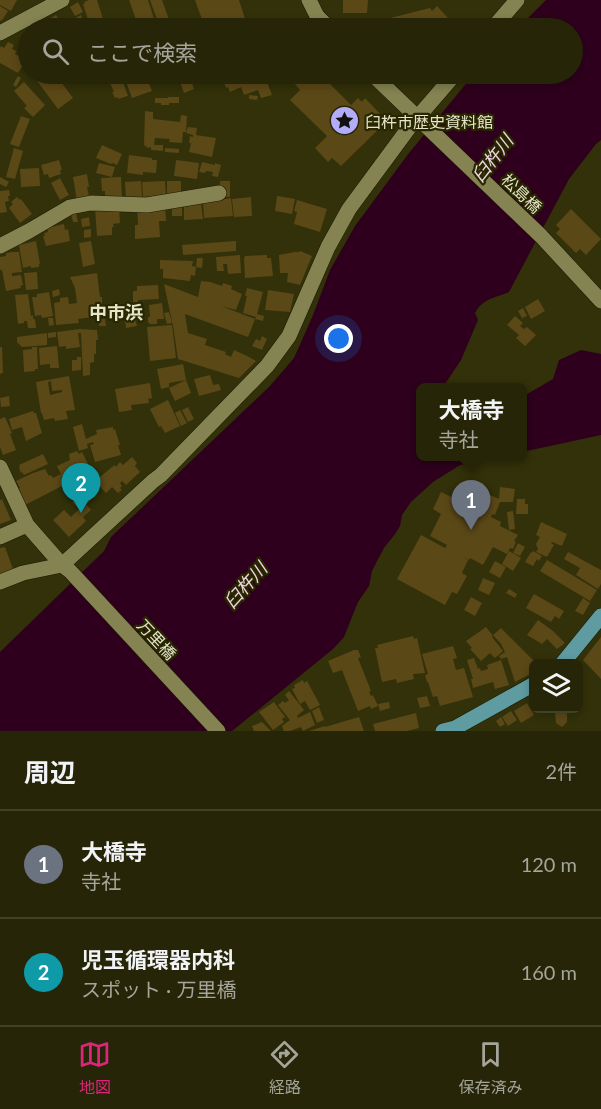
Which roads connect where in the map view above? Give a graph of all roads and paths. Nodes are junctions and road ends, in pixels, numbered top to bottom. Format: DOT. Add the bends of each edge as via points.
graph roads {
  1 [pos="62,0"];
  2 [pos="309,0"];
  3 [pos="518,0"];
  4 [pos="28,18"];
  5 [pos="319,18"];
  6 [pos="502,18"];
  7 [pos="18,23"];
  8 [pos="0,33"];
  9 [pos="382,84"];
  10 [pos="448,84"];
  11 [pos="422,122"];
  12 [pos="219,193"];
  13 [pos="0,246"];
  14 [pos="601,301"];
  15 [pos="0,466"];
  16 [pos="27,525"];
  17 [pos="0,537"];
  18 [pos="66,568"];
  19 [pos="0,582"];
  20 [pos="600,618"];
  21 [pos="565,659"];
  22 [pos="529,687"];
  23 [pos="451,730"];
  24 [pos="218,731"];
  1 -- 4 [label="street"];
  2 -- 5 [label="street"];
  3 -- 6 [label="street"];
  7 -- 8 [label="street"];
  9 -- 11 [label="street, 松島橋"];
  10 -- 11 [label="street"];
  11 -- 14 [label="street, 松島橋" via="541,236"];
  11 -- 18 [label="street" via="349,209 289,336 267,366"];
  12 -- 13 [label="street" via="147,205 91,203 70,207"];
  15 -- 16 [label="street, 万里橋"];
  16 -- 17 [label="street"];
  16 -- 18 [label="street, 万里橋"];
  18 -- 19 [label="street" via="24,573"];
  18 -- 24 [label="street, 万里橋"];
  20 -- 21 [label="main road"];
  22 -- 23 [label="main road"];
}
